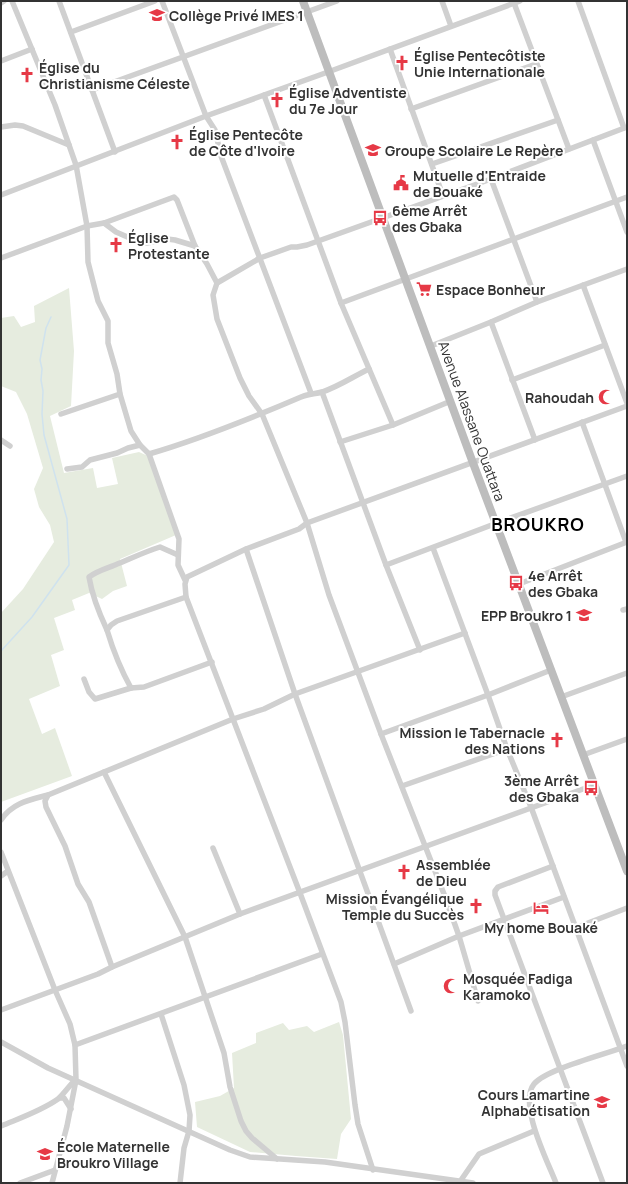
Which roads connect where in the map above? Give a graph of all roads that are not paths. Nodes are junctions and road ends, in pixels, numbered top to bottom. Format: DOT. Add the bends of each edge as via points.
graph roads {
  1 [pos="4,1"];
  2 [pos="12,1"];
  3 [pos="59,1"];
  4 [pos="155,1"];
  5 [pos="162,1"];
  6 [pos="303,1"];
  7 [pos="337,1"];
  8 [pos="442,1"];
  9 [pos="578,1"];
  10 [pos="517,2"];
  11 [pos="1,3"];
  12 [pos="307,12"];
  13 [pos="451,26"];
  14 [pos="71,32"];
  15 [pos="32,49"];
  16 [pos="390,49"];
  17 [pos="183,57"];
  18 [pos="1,61"];
  19 [pos="536,64"];
  20 [pos="328,72"];
  21 [pos="92,90"];
  22 [pos="264,95"];
  23 [pos="411,109"];
  24 [pos="206,116"];
  25 [pos="558,120"];
  26 [pos="1,127"];
  27 [pos="626,128"];
  28 [pos="593,140"];
  29 [pos="69,145"];
  30 [pos="569,149"];
  31 [pos="115,152"];
  32 [pos="432,164"];
  33 [pos="76,165"];
  34 [pos="491,179"];
  35 [pos="1,195"];
  36 [pos="443,196"];
  37 [pos="627,197"];
  38 [pos="615,201"];
  39 [pos="383,217"];
  40 [pos="104,223"];
  41 [pos="87,226"];
  42 [pos="627,232"];
  43 [pos="514,239"];
  44 [pos="319,240"];
  45 [pos="195,246"];
  46 [pos="1,258"];
  47 [pos="260,258"];
  48 [pos="627,269"];
  49 [pos="405,279"];
  50 [pos="217,283"];
  51 [pos="583,285"];
  52 [pos="537,302"];
  53 [pos="341,303"];
  54 [pos="491,322"];
  55 [pos="605,345"];
  56 [pos="431,346"];
  57 [pos="369,369"];
  58 [pos="512,380"];
  59 [pos="322,392"];
  60 [pos="312,393"];
  61 [pos="120,394"];
  62 [pos="451,401"];
  63 [pos="627,403"];
  64 [pos="627,406"];
  65 [pos="60,414"];
  66 [pos="262,414"];
  67 [pos="582,422"];
  68 [pos="393,425"];
  69 [pos="1,440"];
  70 [pos="536,440"];
  71 [pos="340,442"];
  72 [pos="140,445"];
  73 [pos="10,446"];
  74 [pos="150,454"];
  75 [pos="473,463"];
  76 [pos="67,469"];
  77 [pos="627,476"];
  78 [pos="604,484"];
  79 [pos="364,502"];
  80 [pos="307,523"];
  81 [pos="497,523"];
  82 [pos="627,542"];
  83 [pos="433,548"];
  84 [pos="246,549"];
  85 [pos="178,555"];
  86 [pos="386,565"];
  87 [pos="185,580"];
  88 [pos="520,584"];
  89 [pos="186,597"];
  90 [pos="107,630"];
  91 [pos="465,634"];
  92 [pos="420,650"];
  93 [pos="212,662"];
  94 [pos="551,670"];
  95 [pos="358,672"];
  96 [pos="627,673"];
  97 [pos="84,679"];
  98 [pos="132,688"];
  99 [pos="295,694"];
  100 [pos="488,695"];
  101 [pos="561,697"];
  102 [pos="233,719"];
  103 [pos="381,734"];
  104 [pos="627,739"];
  105 [pos="507,749"];
  106 [pos="583,755"];
  107 [pos="104,772"];
  108 [pos="594,784"];
  109 [pos="402,786"];
  110 [pos="48,795"];
  111 [pos="531,807"];
  112 [pos="1,820"];
  113 [pos="425,847"];
  114 [pos="214,848"];
  115 [pos="1,852"];
  116 [pos="553,866"];
  117 [pos="627,869"];
  118 [pos="8,871"];
  119 [pos="360,871"];
  120 [pos="1,876"];
  121 [pos="300,893"];
  122 [pos="564,897"];
  123 [pos="627,908"];
  124 [pos="240,914"];
  125 [pos="504,919"];
  126 [pos="576,928"];
  127 [pos="459,936"];
  128 [pos="185,938"];
  129 [pos="322,954"];
  130 [pos="394,964"];
  131 [pos="112,967"];
  132 [pos="55,990"];
  133 [pos="204,998"];
  134 [pos="478,1001"];
  135 [pos="2,1009"];
  136 [pos="411,1011"];
  137 [pos="161,1014"];
  138 [pos="1,1042"];
  139 [pos="75,1045"];
  140 [pos="627,1046"];
  141 [pos="620,1049"];
  142 [pos="627,1066"];
  143 [pos="560,1069"];
  144 [pos="76,1080"];
  145 [pos="60,1098"];
  146 [pos="71,1109"];
  147 [pos="1,1126"];
  148 [pos="189,1131"];
  149 [pos="534,1131"];
  150 [pos="277,1159"];
  151 [pos="55,1170"];
  152 [pos="373,1170"];
  153 [pos="460,1182"];
  154 [pos="20,1183"];
  155 [pos="52,1183"];
  156 [pos="180,1183"];
  157 [pos="472,1183"];
  158 [pos="556,1183"];
  159 [pos="603,1183"];
  1 -- 11 [label="street"];
  2 -- 15 [label="street"];
  3 -- 14 [label="street"];
  4 -- 14 [label="street"];
  5 -- 17 [label="street"];
  6 -- 12 [label="street, Avenue Alassane Ouattara"];
  7 -- 12 [label="street"];
  8 -- 13 [label="street"];
  9 -- 27 [label="street"];
  10 -- 13 [label="street"];
  10 -- 19 [label="street"];
  12 -- 17 [label="street"];
  12 -- 20 [label="street, Avenue Alassane Ouattara"];
  13 -- 16 [label="street"];
  14 -- 21 [label="street"];
  15 -- 18 [label="street"];
  15 -- 29 [label="street"];
  16 -- 20 [label="street"];
  16 -- 23 [label="street"];
  17 -- 21 [label="street"];
  17 -- 24 [label="street"];
  19 -- 23 [label="street"];
  19 -- 25 [label="street"];
  20 -- 22 [label="street"];
  20 -- 39 [label="street, Avenue Alassane Ouattara"];
  21 -- 31 [label="street"];
  22 -- 24 [label="street"];
  22 -- 44 [label="street"];
  23 -- 32 [label="street"];
  24 -- 31 [label="street"];
  24 -- 47 [label="street" via="216,130 221,156"];
  25 -- 30 [label="street"];
  25 -- 32 [label="street"];
  26 -- 29 [label="street" via="23,126"];
  27 -- 28 [label="street"];
  28 -- 30 [label="street"];
  28 -- 38 [label="street"];
  29 -- 33 [label="street"];
  30 -- 34 [label="street"];
  31 -- 33 [label="street"];
  32 -- 36 [label="street"];
  33 -- 35 [label="street"];
  33 -- 41 [label="street"];
  34 -- 36 [label="street"];
  34 -- 43 [label="street"];
  36 -- 39 [label="street"];
  37 -- 38 [label="street"];
  38 -- 42 [label="street"];
  38 -- 43 [label="street"];
  39 -- 44 [label="street"];
  39 -- 49 [label="street, Avenue Alassane Ouattara"];
  40 -- 41 [label="street"];
  40 -- 45 [label="street" via="116,232 138,242 175,240"];
  40 -- 45 [label="street" via="174,197"];
  41 -- 46 [label="street"];
  41 -- 61 [label="street" via="88,262 98,301 108,321 108,343"];
  43 -- 49 [label="street"];
  43 -- 52 [label="street"];
  44 -- 47 [label="street"];
  44 -- 53 [label="street"];
  45 -- 50 [label="street"];
  47 -- 50 [label="street"];
  47 -- 60 [label="street"];
  48 -- 51 [label="street"];
  49 -- 53 [label="street"];
  49 -- 56 [label="street, Avenue Alassane Ouattara"];
  50 -- 66 [label="street" via="213,295 217,320 240,378"];
  51 -- 52 [label="street"];
  51 -- 55 [label="street"];
  52 -- 54 [label="street"];
  53 -- 57 [label="street"];
  54 -- 56 [label="street"];
  54 -- 58 [label="street"];
  55 -- 58 [label="street"];
  55 -- 63 [label="street"];
  56 -- 62 [label="street, Avenue Alassane Ouattara"];
  57 -- 59 [label="street"];
  57 -- 68 [label="street"];
  58 -- 70 [label="street"];
  59 -- 60 [label="street"];
  59 -- 71 [label="street"];
  60 -- 66 [label="street"];
  61 -- 65 [label="street"];
  61 -- 72 [label="street" via="131,431"];
  62 -- 68 [label="street"];
  62 -- 75 [label="street, Avenue Alassane Ouattara"];
  64 -- 67 [label="street"];
  66 -- 74 [label="street"];
  66 -- 80 [label="street"];
  67 -- 70 [label="street"];
  67 -- 78 [label="street"];
  68 -- 71 [label="street"];
  69 -- 73 [label="street"];
  70 -- 75 [label="street"];
  71 -- 79 [label="street"];
  72 -- 74 [label="street"];
  72 -- 76 [label="street" via="90,460 82,467"];
  74 -- 85 [label="street" via="179,539"];
  75 -- 79 [label="street"];
  75 -- 81 [label="street, Avenue Alassane Ouattara"];
  77 -- 78 [label="street"];
  78 -- 81 [label="street"];
  78 -- 82 [label="street"];
  79 -- 80 [label="street"];
  79 -- 86 [label="street"];
  80 -- 84 [label="street" via="300,529"];
  80 -- 95 [label="street" via="329,595"];
  81 -- 83 [label="street"];
  81 -- 88 [label="street, Avenue Alassane Ouattara"];
  82 -- 88 [label="street"];
  83 -- 86 [label="street"];
  83 -- 91 [label="street"];
  84 -- 87 [label="street"];
  84 -- 99 [label="street"];
  85 -- 87 [label="street" via="178,564"];
  85 -- 90 [label="street" via="160,547 99,570 89,577"];
  86 -- 92 [label="street"];
  87 -- 89 [label="street"];
  88 -- 94 [label="street, Avenue Alassane Ouattara"];
  89 -- 90 [label="street" via="117,621"];
  89 -- 93 [label="street"];
  90 -- 98 [label="street"];
  91 -- 92 [label="street"];
  91 -- 100 [label="street"];
  92 -- 95 [label="street"];
  93 -- 98 [label="street" via="144,687"];
  93 -- 102 [label="street"];
  94 -- 100 [label="street"];
  94 -- 101 [label="street, Avenue Alassane Ouattara"];
  95 -- 99 [label="street"];
  95 -- 103 [label="street"];
  96 -- 101 [label="street"];
  97 -- 98 [label="street" via="94,699"];
  99 -- 102 [label="street" via="264,709"];
  99 -- 119 [label="street"];
  100 -- 103 [label="street"];
  100 -- 105 [label="street"];
  101 -- 106 [label="street, Avenue Alassane Ouattara"];
  102 -- 107 [label="street"];
  102 -- 121 [label="street"];
  103 -- 109 [label="street"];
  104 -- 106 [label="street"];
  105 -- 109 [label="street"];
  105 -- 111 [label="street"];
  106 -- 108 [label="street, Avenue Alassane Ouattara"];
  107 -- 110 [label="street"];
  107 -- 128 [label="street"];
  108 -- 111 [label="street"];
  108 -- 117 [label="street, Avenue Alassane Ouattara"];
  109 -- 113 [label="street"];
  110 -- 112 [label="street" via="11,808"];
  110 -- 131 [label="street" via="46,807 65,846 78,884 89,902"];
  111 -- 113 [label="street"];
  111 -- 116 [label="street"];
  113 -- 119 [label="street"];
  113 -- 127 [label="street"];
  114 -- 124 [label="street"];
  115 -- 118 [label="street"];
  116 -- 122 [label="street"];
  116 -- 125 [label="street" via="498,887 495,895"];
  118 -- 120 [label="street"];
  118 -- 132 [label="street"];
  119 -- 121 [label="street"];
  119 -- 130 [label="street"];
  121 -- 124 [label="street"];
  121 -- 129 [label="street"];
  122 -- 125 [label="street"];
  122 -- 126 [label="street"];
  123 -- 126 [label="street"];
  124 -- 128 [label="street"];
  125 -- 127 [label="street"];
  125 -- 143 [label="street"];
  126 -- 141 [label="street"];
  127 -- 130 [label="street"];
  127 -- 134 [label="street"];
  128 -- 131 [label="street"];
  128 -- 133 [label="street"];
  129 -- 133 [label="street"];
  129 -- 152 [label="street" via="341,1002 358,1124"];
  130 -- 136 [label="street"];
  131 -- 132 [label="street"];
  132 -- 135 [label="street"];
  132 -- 139 [label="street" via="70,1024"];
  133 -- 137 [label="street"];
  133 -- 150 [label="street" via="224,1053 230,1087 241,1120 252,1138"];
  137 -- 139 [label="street"];
  137 -- 148 [label="street" via="188,1100"];
  138 -- 144 [label="street"];
  139 -- 144 [label="street"];
  140 -- 141 [label="street"];
  141 -- 142 [label="street"];
  141 -- 143 [label="street"];
  143 -- 149 [label="street" via="537,1081 530,1090"];
  143 -- 159 [label="street"];
  144 -- 145 [label="street"];
  144 -- 146 [label="street"];
  144 -- 148 [label="street"];
  145 -- 146 [label="street" via="64,1098"];
  145 -- 147 [label="street"];
  146 -- 151 [label="street"];
  148 -- 150 [label="street" via="230,1150 250,1156"];
  148 -- 156 [label="street" via="184,1148"];
  149 -- 153 [label="street" via="479,1154"];
  149 -- 158 [label="street"];
  150 -- 152 [label="street" via="325,1162"];
  151 -- 154 [label="street"];
  151 -- 155 [label="street"];
  152 -- 153 [label="street"];
  153 -- 157 [label="street"];
}
